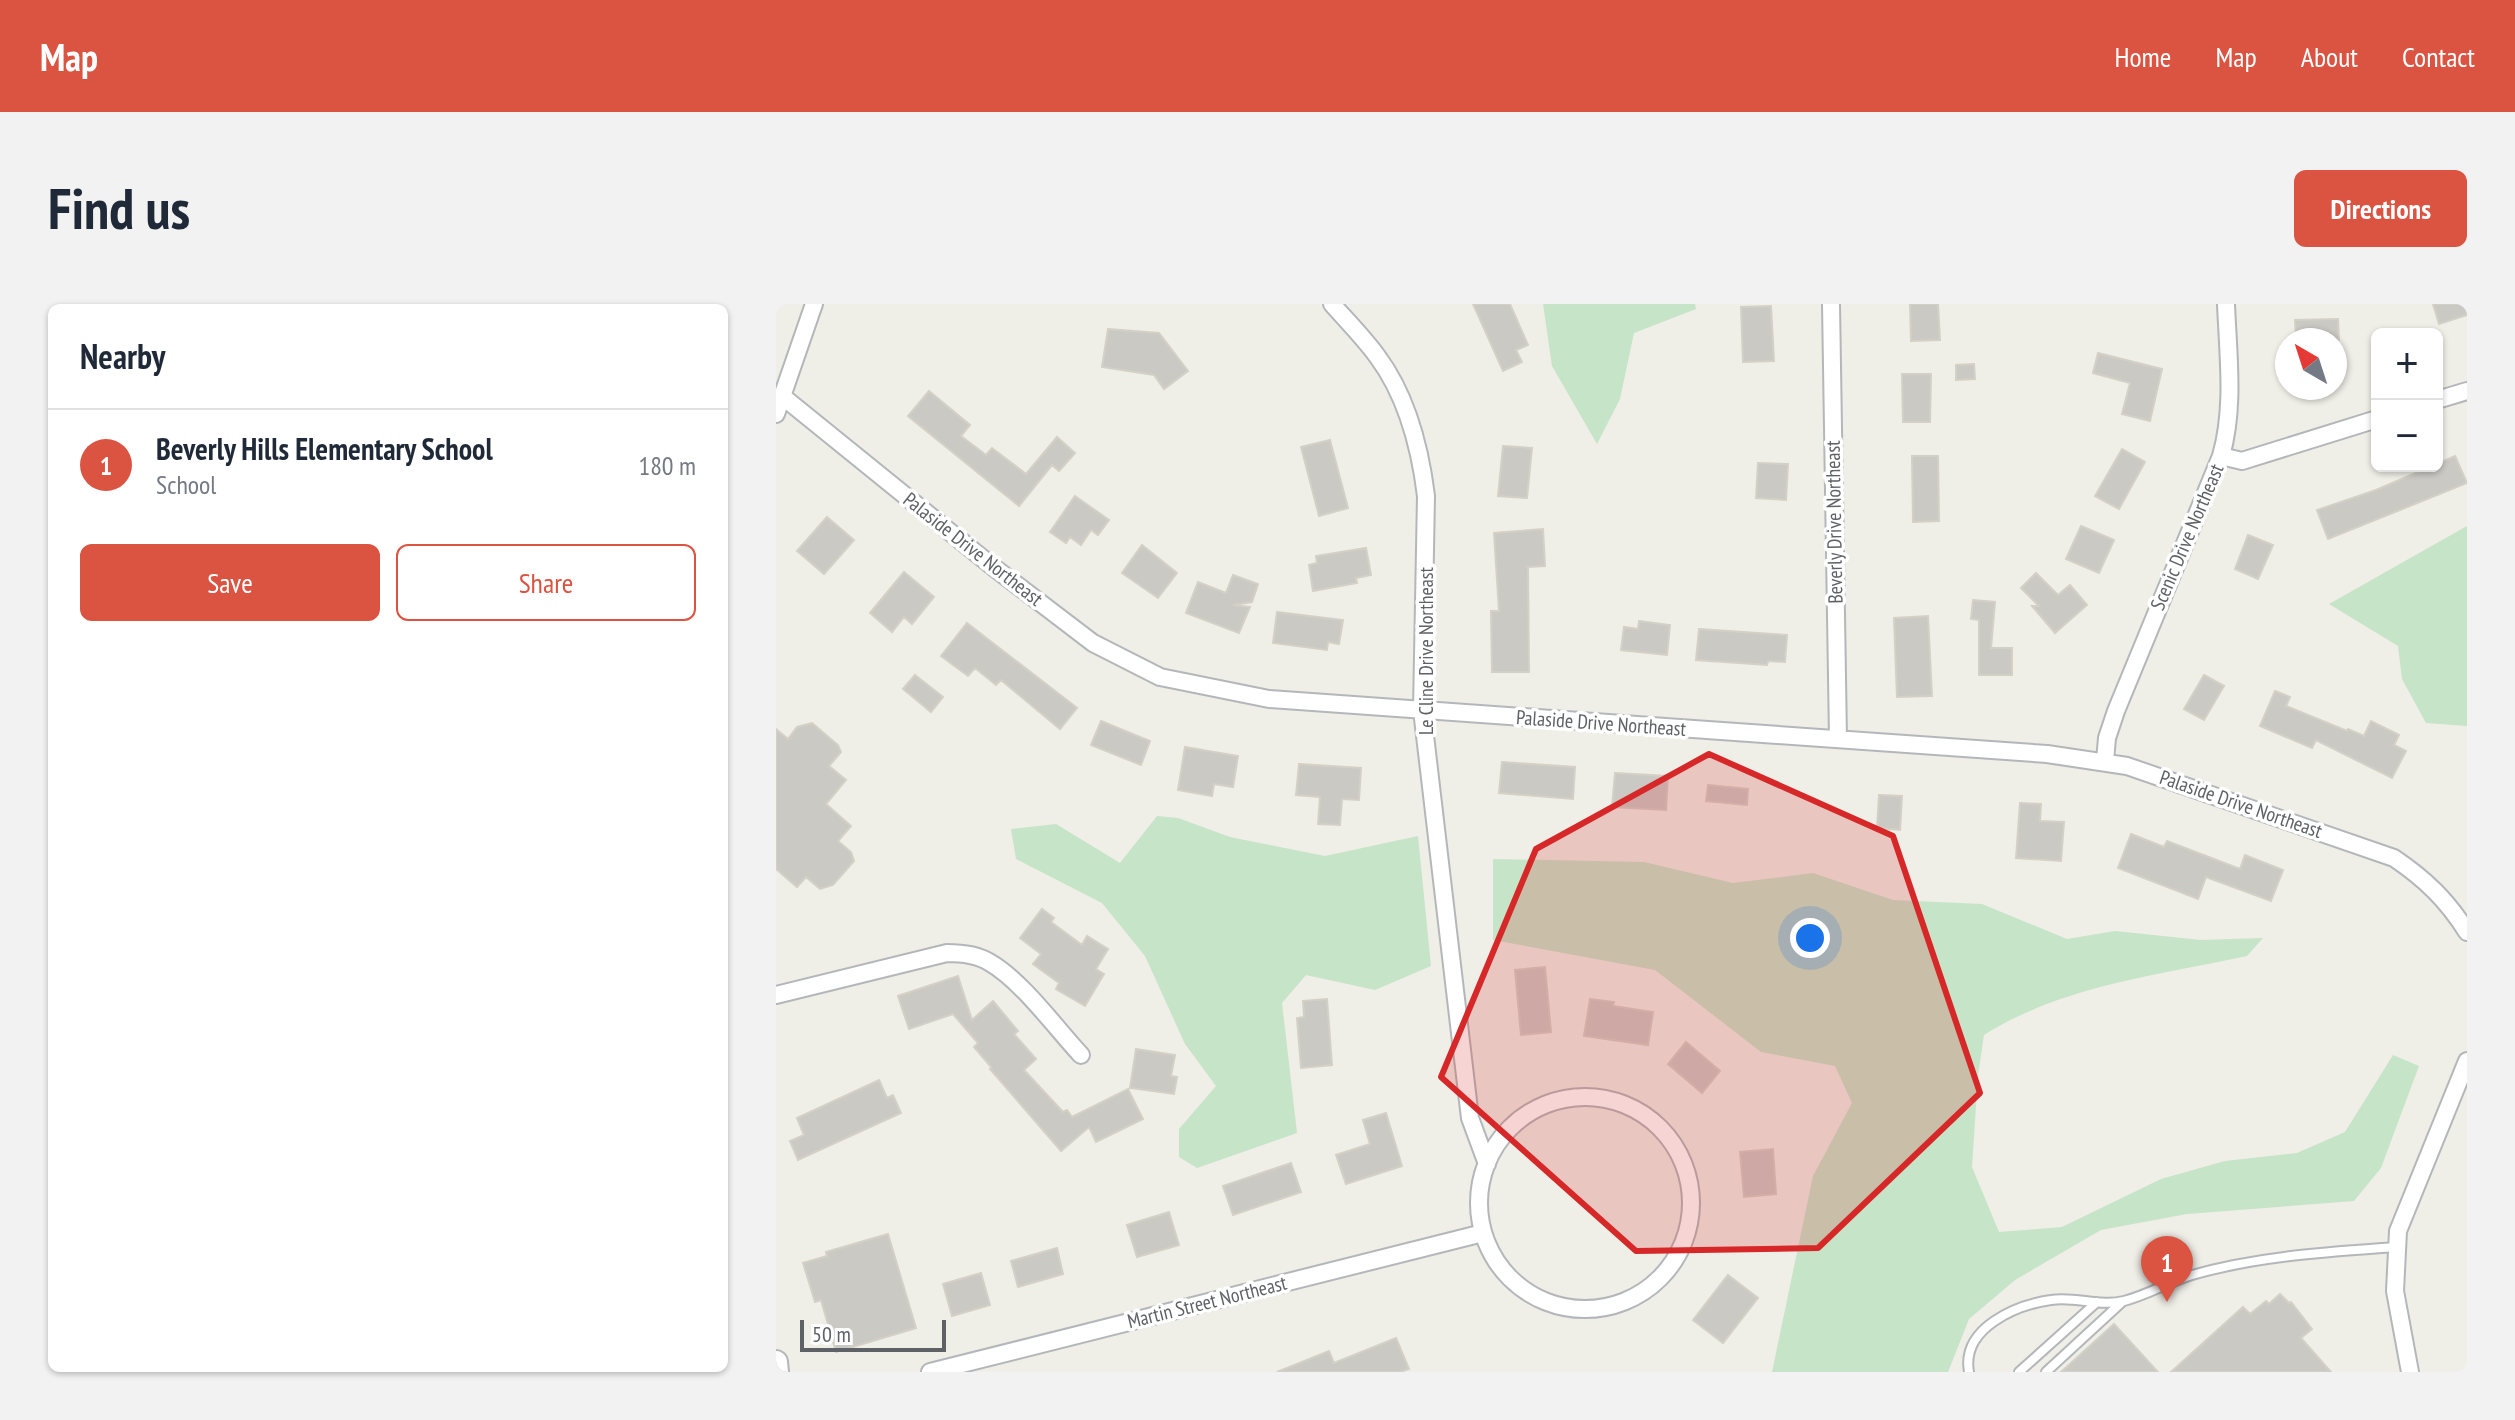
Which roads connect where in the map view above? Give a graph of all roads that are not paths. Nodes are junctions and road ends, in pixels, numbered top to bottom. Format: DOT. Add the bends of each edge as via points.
graph roads {
  1 [pos="814,304"];
  2 [pos="1332,304"];
  3 [pos="1831,304"];
  4 [pos="2226,304"];
  5 [pos="2467,391"];
  6 [pos="782,396"];
  7 [pos="2443,398"];
  8 [pos="776,414"];
  9 [pos="2371,421"];
  10 [pos="2221,456"];
  11 [pos="1422,710"];
  12 [pos="1838,739"];
  13 [pos="2105,761"];
  14 [pos="2467,932"];
  15 [pos="776,995"];
  16 [pos="1081,1055"];
  17 [pos="2467,1061"];
  18 [pos="1487,1164"];
  19 [pos="1483,1233"];
  20 [pos="2396,1247"];
  21 [pos="2097,1302"];
  22 [pos="2123,1302"];
  23 [pos="776,1362"];
  24 [pos="777,1372"];
  25 [pos="930,1372"];
  26 [pos="1969,1372"];
  27 [pos="2019,1372"];
  28 [pos="2046,1372"];
  29 [pos="2410,1372"];
  1 -- 6 [label="street"];
  2 -- 11 [label="street, Le Cline Drive Northeast" via="1392,378 1422,467"];
  3 -- 12 [label="street, Beverly Drive Northeast"];
  4 -- 10 [label="street, Scenic Drive Northeast" via="2229,414"];
  5 -- 7 [label="street"];
  6 -- 8 [label="street"];
  6 -- 11 [label="street, Palaside Drive Northeast" via="992,566 1093,643 1133,665 1181,683 1269,699"];
  9 -- 10 [label="street" via="2242,461"];
  10 -- 13 [label="street, Scenic Drive Northeast" via="2116,711"];
  11 -- 12 [label="street, Palaside Drive Northeast"];
  11 -- 18 [label="street, Le Cline Drive Northeast" via="1470,1118"];
  12 -- 13 [label="street, Palaside Drive Northeast"];
  13 -- 14 [label="street, Palaside Drive Northeast" via="2394,858 2451,906"];
  15 -- 16 [label="street" via="964,953 1007,974"];
  17 -- 20 [label="street" via="2406,1208"];
  18 -- 19 [label="street" via="1480,1198"];
  18 -- 19 [label="street" via="1507,1133 1536,1110 1559,1100 1609,1100 1653,1121 1670,1139 1683,1160 1691,1209 1687,1233 1662,1276 1628,1300 1595,1309 1554,1305 1535,1297 1503,1271"];
  19 -- 25 [label="street, Martin Street Northeast"];
  20 -- 22 [label="lane" via="2243,1264 2191,1275"];
  20 -- 29 [label="street" via="2395,1291"];
  21 -- 22 [label="lane"];
  21 -- 26 [label="lane" via="2051,1300 1999,1318 1971,1349"];
  21 -- 27 [label="lane"];
  22 -- 28 [label="lane"];
  23 -- 24 [label="main road"];
}
